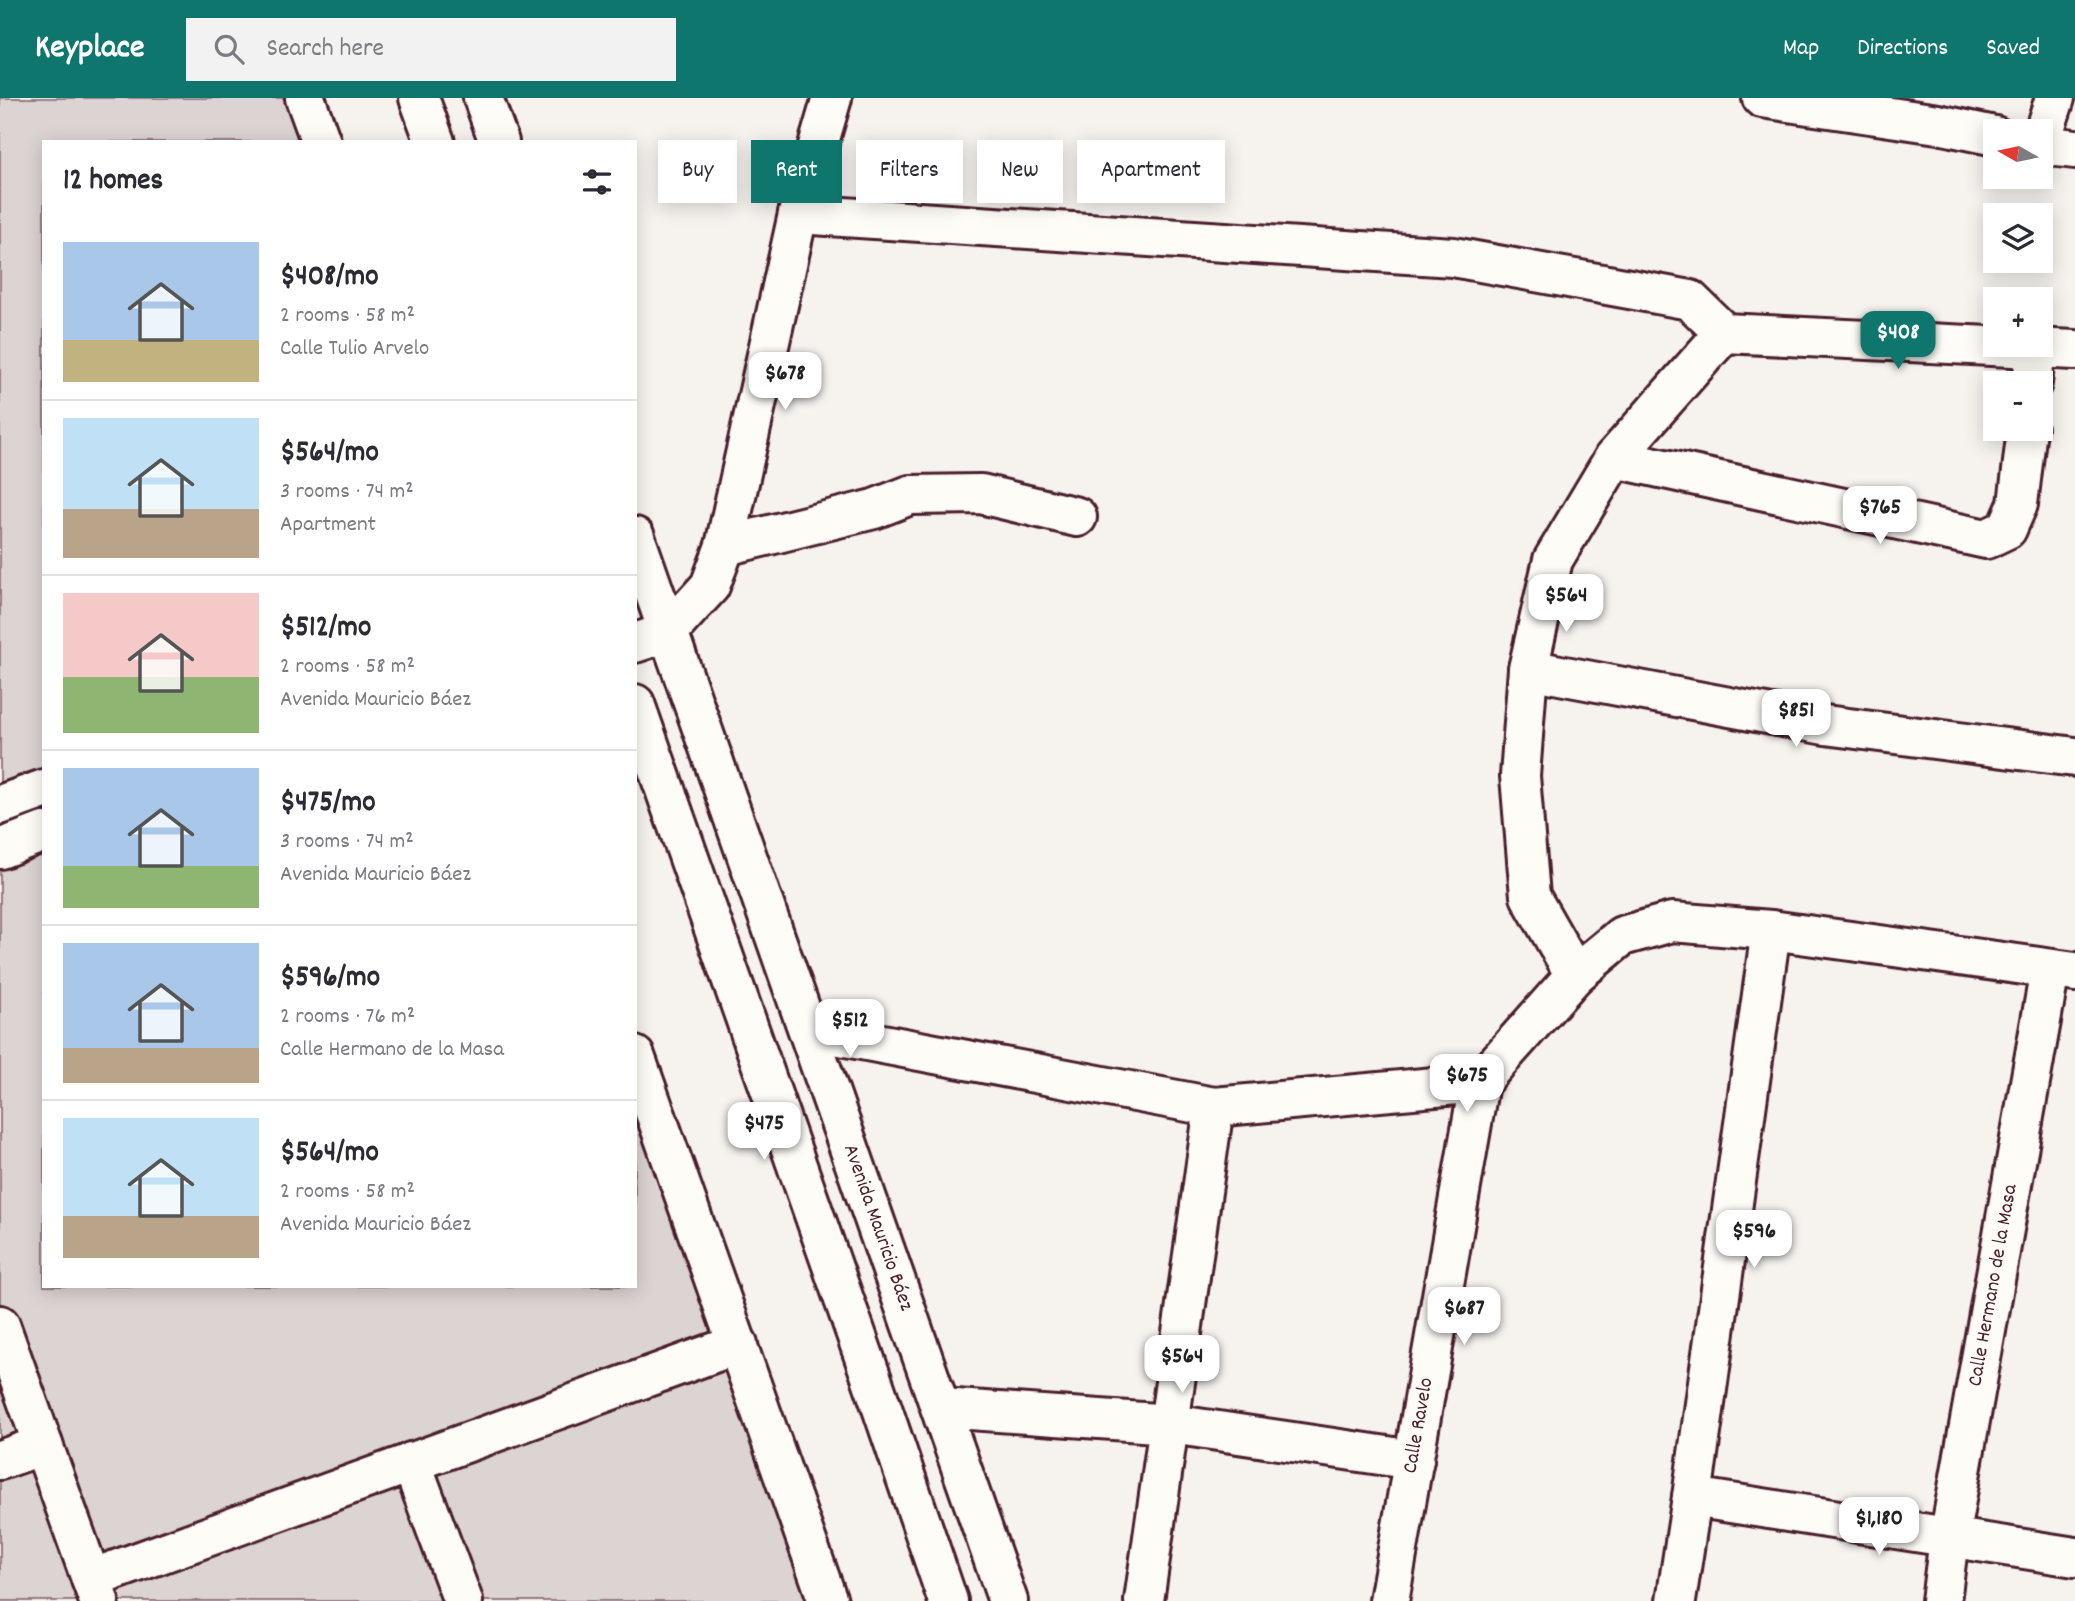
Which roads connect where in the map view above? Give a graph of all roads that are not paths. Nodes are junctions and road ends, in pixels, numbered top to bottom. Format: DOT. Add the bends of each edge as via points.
graph roads {
  1 [pos="305,98"];
  2 [pos="419,98"];
  3 [pos="483,98"];
  4 [pos="832,98"];
  5 [pos="1762,98"];
  6 [pos="2055,98"];
  7 [pos="1828,103"];
  8 [pos="2048,119"];
  9 [pos="1983,133"];
  10 [pos="320,140"];
  11 [pos="434,140"];
  12 [pos="498,140"];
  13 [pos="2053,146"];
  14 [pos="2075,149"];
  15 [pos="798,215"];
  16 [pos="1724,333"];
  17 [pos="2075,350"];
  18 [pos="2034,365"];
  19 [pos="2026,441"];
  20 [pos="1614,458"];
  21 [pos="1077,517"];
  22 [pos="725,546"];
  23 [pos="637,549"];
  24 [pos="652,638"];
  25 [pos="1528,668"];
  26 [pos="637,710"];
  27 [pos="2075,757"];
  28 [pos="42,790"];
  29 [pos="0,805"];
  30 [pos="42,833"];
  31 [pos="0,849"];
  32 [pos="1771,930"];
  33 [pos="2063,971"];
  34 [pos="1575,975"];
  35 [pos="808,1030"];
  36 [pos="637,1061"];
  37 [pos="1479,1083"];
  38 [pos="1214,1107"];
  39 [pos="0,1325"];
  40 [pos="738,1344"];
  41 [pos="941,1408"];
  42 [pos="1171,1424"];
  43 [pos="43,1445"];
  44 [pos="0,1460"];
  45 [pos="1414,1460"];
  46 [pos="411,1462"];
  47 [pos="1692,1497"];
  48 [pos="1949,1539"];
  49 [pos="2075,1557"];
  50 [pos="95,1590"];
  51 [pos="463,1601"];
  52 [pos="828,1601"];
  53 [pos="948,1601"];
  54 [pos="1008,1601"];
  55 [pos="1144,1601"];
  56 [pos="1389,1601"];
  57 [pos="1676,1601"];
  58 [pos="1941,1601"];
  1 -- 10 [label="street"];
  2 -- 11 [label="street"];
  3 -- 12 [label="street"];
  4 -- 15 [label="street"];
  5 -- 7 [label="street"];
  6 -- 8 [label="street"];
  7 -- 9 [label="street"];
  13 -- 14 [label="street"];
  15 -- 16 [label="street" via="1453,257 1690,300"];
  15 -- 22 [label="street"];
  16 -- 18 [label="street"];
  16 -- 20 [label="street"];
  17 -- 18 [label="street"];
  19 -- 20 [label="street" via="2018,504 2007,529 1986,539"];
  20 -- 25 [label="street" via="1553,559"];
  21 -- 22 [label="street" via="981,494 910,495 874,509"];
  22 -- 24 [label="street" via="710,586"];
  23 -- 24 [label="street, Avenida Mauricio Báez"];
  24 -- 35 [label="street, Avenida Mauricio Báez"];
  25 -- 27 [label="street" via="1825,725"];
  25 -- 34 [label="street" via="1520,776 1530,896"];
  26 -- 53 [label="street"];
  28 -- 29 [label="street"];
  30 -- 31 [label="street"];
  32 -- 33 [label="street"];
  32 -- 34 [label="street" via="1672,922 1622,936"];
  32 -- 47 [label="street"];
  33 -- 48 [label="street, Calle Hermano de la Masa"];
  34 -- 37 [label="street"];
  35 -- 38 [label="street"];
  35 -- 41 [label="street, Avenida Mauricio Báez"];
  36 -- 40 [label="street"];
  37 -- 38 [label="street"];
  37 -- 45 [label="street, Calle Ravelo"];
  38 -- 42 [label="street"];
  39 -- 43 [label="street"];
  40 -- 46 [label="street"];
  40 -- 52 [label="street"];
  41 -- 42 [label="street"];
  41 -- 54 [label="street, Avenida Mauricio Báez"];
  42 -- 45 [label="street"];
  42 -- 55 [label="street"];
  43 -- 44 [label="street"];
  43 -- 50 [label="street"];
  45 -- 56 [label="street, Calle Ravelo"];
  46 -- 50 [label="street"];
  46 -- 51 [label="street"];
  47 -- 48 [label="street"];
  47 -- 57 [label="street"];
  48 -- 49 [label="street"];
  48 -- 58 [label="street, Calle Hermano de la Masa"];
}
